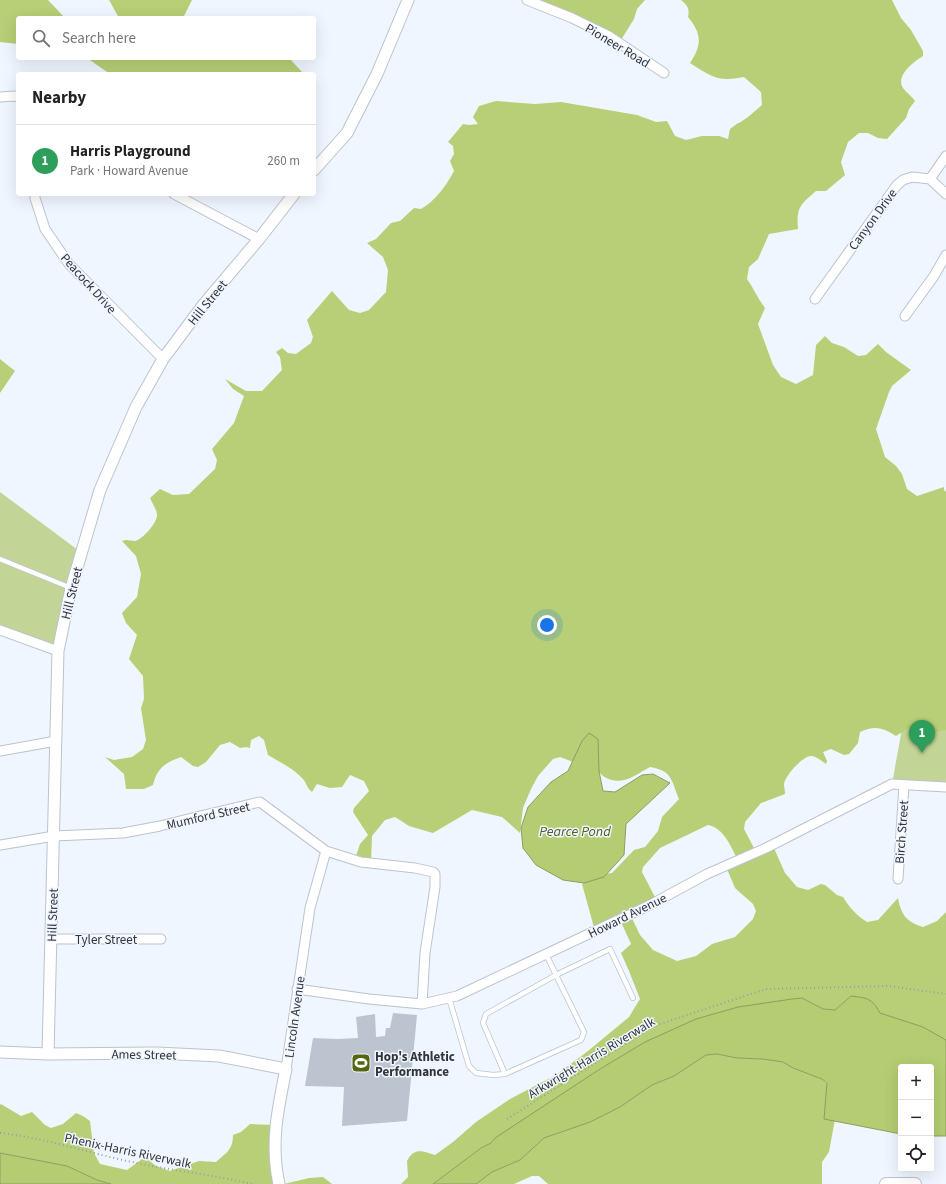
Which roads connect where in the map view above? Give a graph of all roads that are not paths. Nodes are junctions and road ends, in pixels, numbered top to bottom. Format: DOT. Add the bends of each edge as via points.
graph roads {
  1 [pos="408,0"];
  2 [pos="527,0"];
  3 [pos="664,73"];
  4 [pos="16,96"];
  5 [pos="0,97"];
  6 [pos="946,156"];
  7 [pos="316,168"];
  8 [pos="930,179"];
  9 [pos="946,194"];
  10 [pos="35,196"];
  11 [pos="178,196"];
  12 [pos="292,196"];
  13 [pos="259,239"];
  14 [pos="946,256"];
  15 [pos="815,299"];
  16 [pos="905,316"];
  17 [pos="163,359"];
  18 [pos="0,559"];
  19 [pos="71,588"];
  20 [pos="0,630"];
  21 [pos="58,651"];
  22 [pos="56,741"];
  23 [pos="0,751"];
  24 [pos="904,785"];
  25 [pos="946,787"];
  26 [pos="54,836"];
  27 [pos="0,844"];
  28 [pos="326,851"];
  29 [pos="898,879"];
  30 [pos="51,939"];
  31 [pos="160,939"];
  32 [pos="546,954"];
  33 [pos="556,975"];
  34 [pos="298,989"];
  35 [pos="449,998"];
  36 [pos="632,998"];
  37 [pos="422,1004"];
  38 [pos="0,1052"];
  39 [pos="48,1054"];
  40 [pos="286,1069"];
  41 [pos="505,1074"];
  42 [pos="279,1184"];
  43 [pos="886,1184"];
  44 [pos="915,1184"];
  1 -- 7 [label="street" via="378,74 347,133"];
  2 -- 3 [label="street, Pioneer Road" via="609,36"];
  4 -- 5 [label="street"];
  6 -- 8 [label="street"];
  8 -- 9 [label="street"];
  8 -- 15 [label="street, Canyon Drive" via="912,177 897,185"];
  10 -- 17 [label="street, Peacock Drive" via="45,229 69,264"];
  11 -- 13 [label="street"];
  12 -- 13 [label="street, Hill Street"];
  13 -- 17 [label="street, Hill Street" via="204,304"];
  14 -- 16 [label="street"];
  17 -- 19 [label="street, Hill Street" via="136,407 100,490"];
  18 -- 19 [label="lane"];
  19 -- 21 [label="street, Hill Street"];
  20 -- 21 [label="street"];
  21 -- 22 [label="street, Hill Street"];
  22 -- 23 [label="street"];
  22 -- 26 [label="street, Hill Street"];
  24 -- 25 [label="street, Howard Avenue"];
  24 -- 29 [label="street, Birch Street"];
  24 -- 32 [label="street, Howard Avenue" via="892,784"];
  26 -- 27 [label="street, Mumford Street"];
  26 -- 28 [label="street, Mumford Street" via="123,833 260,802"];
  26 -- 30 [label="street, Hill Street"];
  28 -- 34 [label="street, Lincoln Avenue" via="310,908"];
  28 -- 37 [label="street, Mumford Street" via="361,862 415,868 435,874 424,953"];
  30 -- 31 [label="street, Tyler Street"];
  30 -- 39 [label="street, Hill Street"];
  32 -- 33 [label="lane"];
  32 -- 35 [label="street, Howard Avenue"];
  33 -- 36 [label="lane" via="610,949"];
  33 -- 41 [label="lane" via="486,1014 483,1023"];
  33 -- 41 [label="lane" via="584,1032 581,1040"];
  34 -- 37 [label="street, Howard Avenue"];
  34 -- 40 [label="street, Lincoln Avenue"];
  35 -- 37 [label="street, Howard Avenue"];
  35 -- 41 [label="lane" via="469,1066 476,1073"];
  38 -- 39 [label="street, Ames Street"];
  39 -- 40 [label="street, Ames Street" via="157,1053 218,1056"];
  40 -- 42 [label="street, Lincoln Avenue" via="276,1118 275,1166"];
  43 -- 44 [label="main road"];
}
